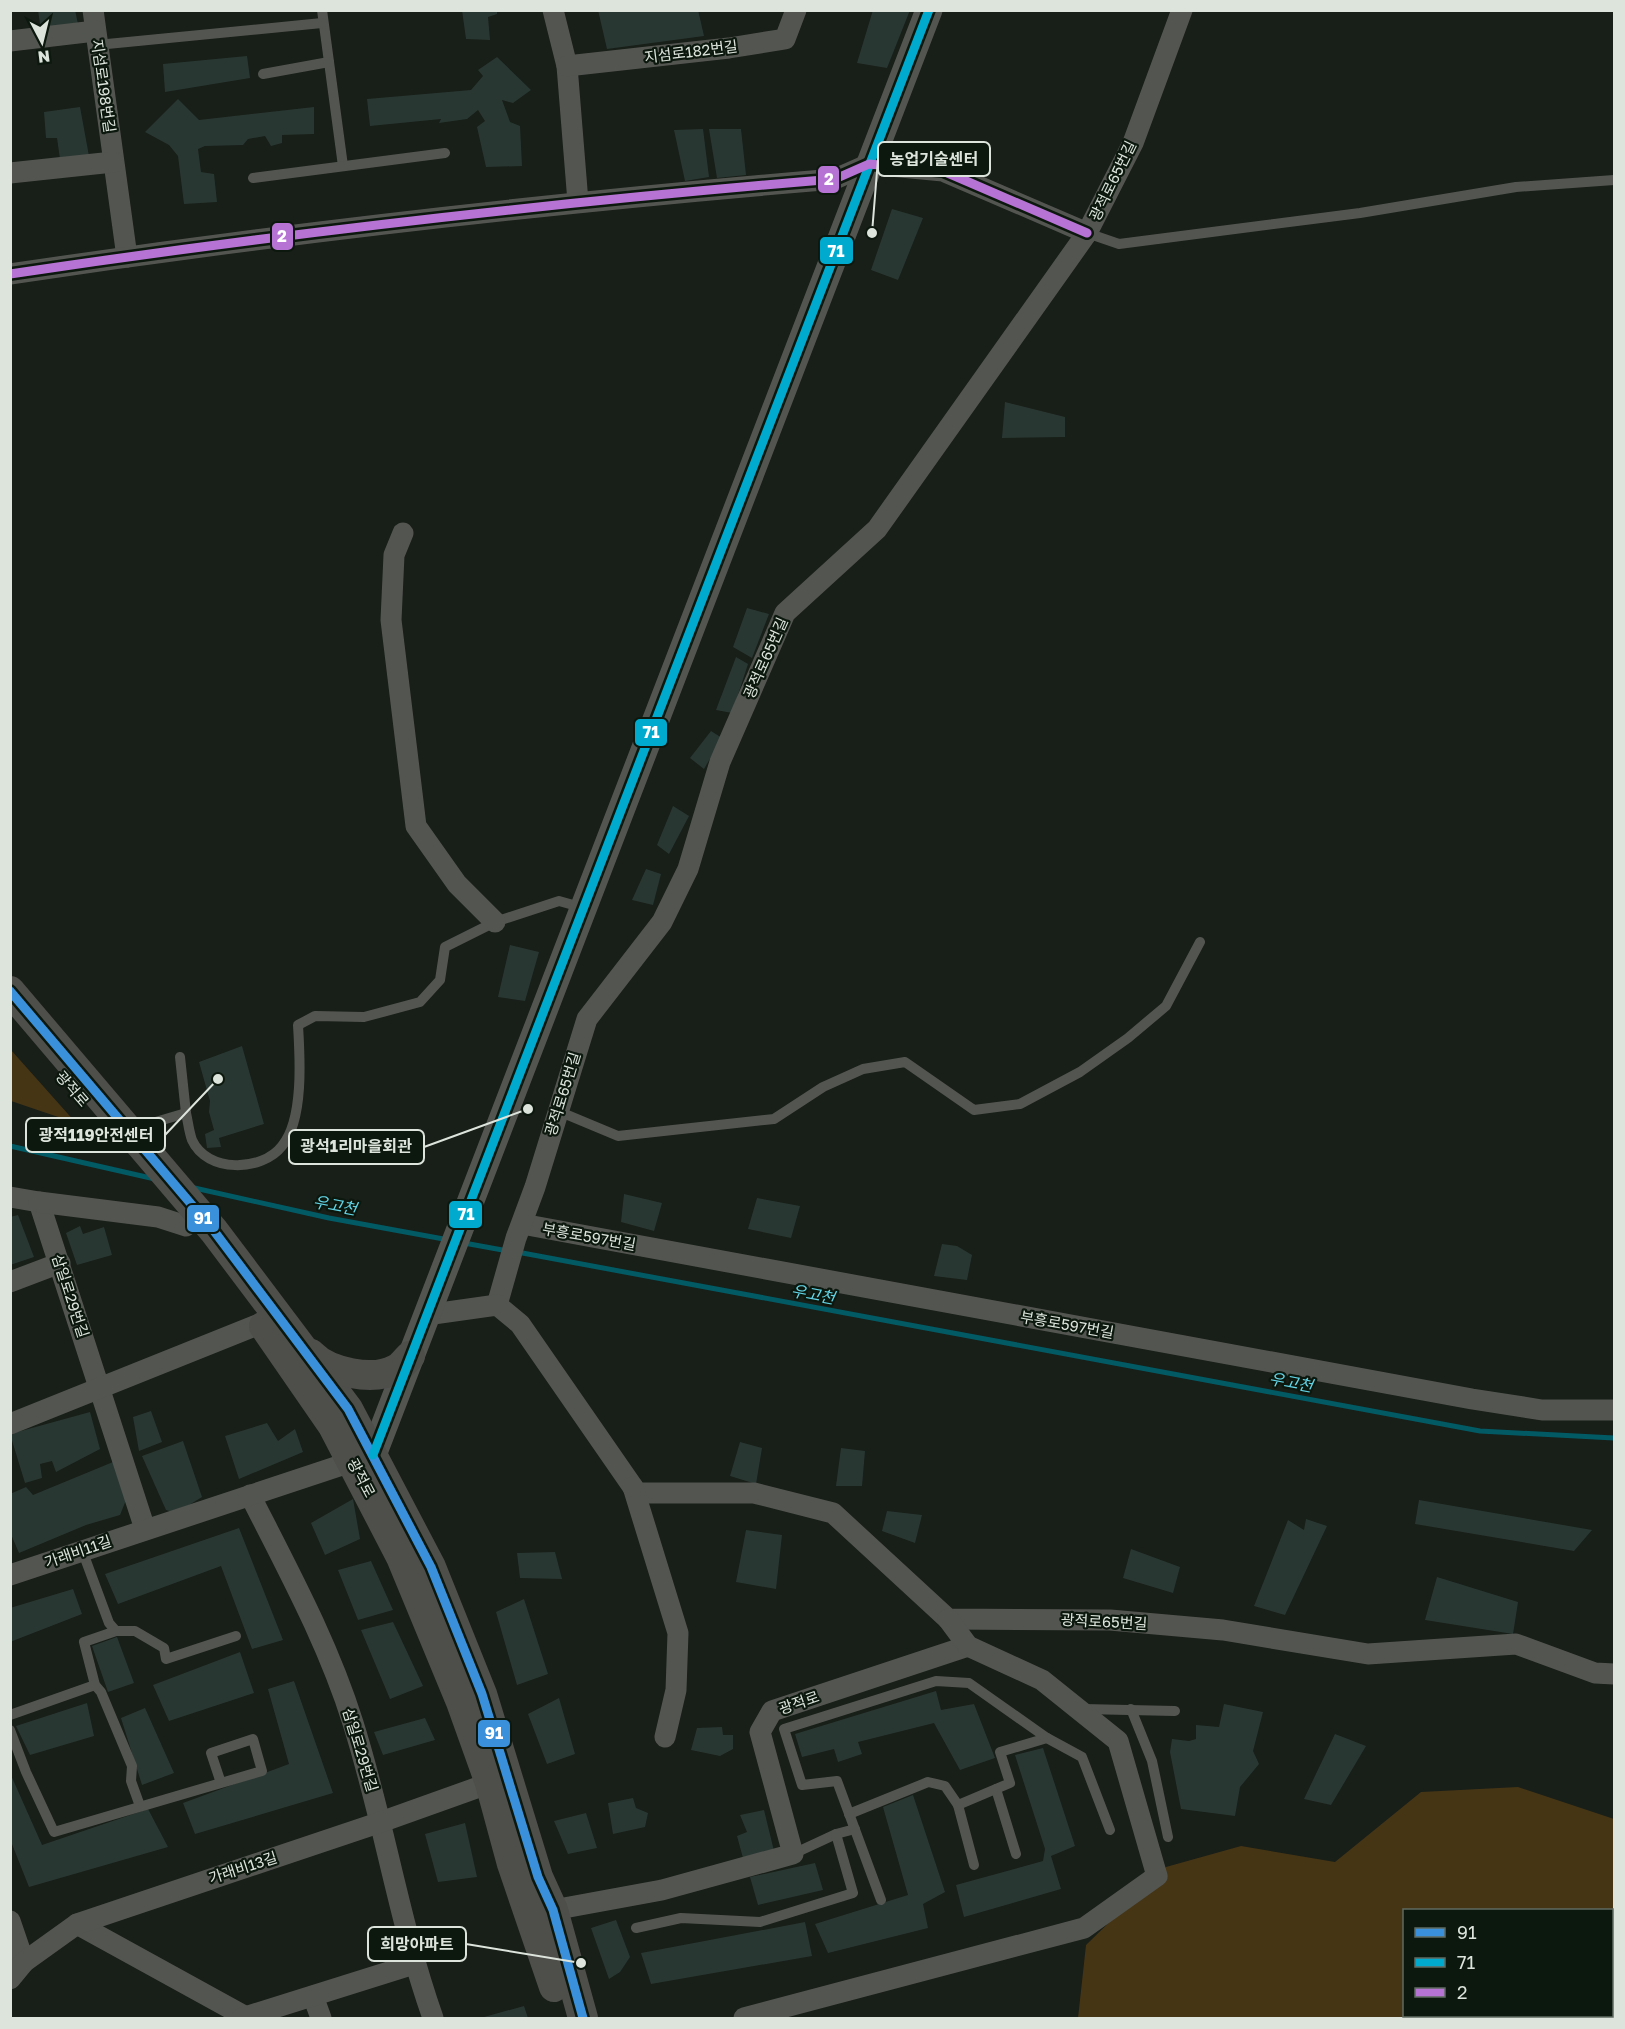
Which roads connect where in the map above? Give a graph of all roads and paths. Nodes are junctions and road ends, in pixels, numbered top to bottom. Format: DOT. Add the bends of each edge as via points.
graph roads {
  1 [pos="321,10"];
  2 [pos="553,10"];
  3 [pos="796,10"];
  4 [pos="929,10"];
  5 [pos="1182,10"];
  6 [pos="322,23"];
  7 [pos="95,29"];
  8 [pos="10,41"];
  9 [pos="329,62"];
  10 [pos="567,66"];
  11 [pos="263,74"];
  12 [pos="445,153"];
  13 [pos="113,162"];
  14 [pos="869,164"];
  15 [pos="343,166"];
  16 [pos="10,173"];
  17 [pos="253,178"];
  18 [pos="1614,180"];
  19 [pos="578,202"];
  20 [pos="1087,232"];
  21 [pos="127,257"];
  22 [pos="10,274"];
  23 [pos="403,533"];
  24 [pos="584,908"];
  25 [pos="495,921"];
  26 [pos="1200,942"];
  27 [pos="10,991"];
  28 [pos="10,1019"];
  29 [pos="180,1058"];
  30 [pos="558,1111"];
  31 [pos="186,1113"];
  32 [pos="130,1141"];
  33 [pos="10,1197"];
  34 [pos="39,1202"];
  35 [pos="187,1217"];
  36 [pos="519,1231"];
  37 [pos="60,1263"];
  38 [pos="10,1282"];
  39 [pos="497,1305"];
  40 [pos="426,1314"];
  41 [pos="262,1323"];
  42 [pos="303,1345"];
  43 [pos="410,1356"];
  44 [pos="100,1390"];
  45 [pos="1614,1410"];
  46 [pos="10,1424"];
  47 [pos="363,1458"];
  48 [pos="633,1487"];
  49 [pos="250,1495"];
  50 [pos="145,1529"];
  51 [pos="82,1550"];
  52 [pos="10,1575"];
  53 [pos="948,1619"];
  54 [pos="116,1631"];
  55 [pos="236,1636"];
  56 [pos="968,1647"];
  57 [pos="1614,1674"];
  58 [pos="95,1685"];
  59 [pos="1076,1709"];
  60 [pos="1131,1709"];
  61 [pos="1175,1711"];
  62 [pos="10,1715"];
  63 [pos="10,1730"];
  64 [pos="665,1737"];
  65 [pos="1047,1738"];
  66 [pos="14,1751"];
  67 [pos="221,1783"];
  68 [pos="490,1783"];
  69 [pos="996,1789"];
  70 [pos="958,1805"];
  71 [pos="140,1806"];
  72 [pos="849,1814"];
  73 [pos="381,1822"];
  74 [pos="855,1829"];
  75 [pos="1110,1830"];
  76 [pos="836,1834"];
  77 [pos="1168,1837"];
  78 [pos="793,1854"];
  79 [pos="1016,1854"];
  80 [pos="974,1865"];
  81 [pos="880,1900"];
  82 [pos="553,1910"];
  83 [pos="10,1921"];
  84 [pos="76,1924"];
  85 [pos="636,1928"];
  86 [pos="24,1962"];
  87 [pos="414,1964"];
  88 [pos="10,1979"];
  89 [pos="313,1996"];
  90 [pos="244,2018"];
  91 [pos="321,2019"];
  92 [pos="433,2019"];
  93 [pos="563,2019"];
  94 [pos="583,2019"];
  95 [pos="744,2019"];
  1 -- 6 [label="lane"];
  2 -- 10 [label="street"];
  3 -- 10 [label="street, 지섬로182번길" via="785,39"];
  4 -- 14 [label="street"];
  5 -- 20 [label="street, 광적로65번길" via="1132,143"];
  6 -- 7 [label="lane"];
  6 -- 9 [label="lane"];
  7 -- 8 [label="street"];
  7 -- 13 [label="street, 지섬로198번길"];
  9 -- 11 [label="lane"];
  9 -- 15 [label="lane"];
  10 -- 19 [label="street"];
  12 -- 15 [label="lane"];
  13 -- 16 [label="street"];
  13 -- 21 [label="street, 지섬로198번길"];
  14 -- 19 [label="street" via="835,179"];
  14 -- 20 [label="street" via="943,171"];
  14 -- 24 [label="street"];
  15 -- 17 [label="lane"];
  18 -- 20 [label="lane" via="1516,187 1360,213 1119,244"];
  19 -- 21 [label="street"];
  20 -- 30 [label="street, 광적로65번길" via="877,529 785,613 720,762 688,869 662,922 587,1019"];
  21 -- 22 [label="street"];
  23 -- 25 [label="street" via="394,555 391,620 416,826 457,884"];
  24 -- 25 [label="lane" via="560,901"];
  24 -- 40 [label="street"];
  25 -- 31 [label="lane" via="445,948 440,980 420,1002 364,1017 315,1016 298,1025 299,1082 294,1121 283,1146 259,1164 230,1164 207,1158 193,1141"];
  26 -- 30 [label="lane" via="1166,1006 1080,1072 1020,1104 974,1110 905,1062 863,1068 823,1087 774,1119 618,1136"];
  27 -- 32 [label="main road, 광적로"];
  28 -- 32 [label="main road, 광적로"];
  29 -- 31 [label="lane"];
  30 -- 36 [label="street, 광적로65번길"];
  31 -- 32 [label="lane" via="142,1126"];
  32 -- 35 [label="main road"];
  33 -- 34 [label="street"];
  34 -- 35 [label="street"];
  34 -- 37 [label="street, 삼일로29번길"];
  35 -- 41 [label="main road, 광적로"];
  35 -- 42 [label="main road, 광적로"];
  36 -- 39 [label="street, 광적로65번길"];
  36 -- 45 [label="street, 부흥로597번길" via="1472,1399 1542,1410"];
  37 -- 38 [label="street"];
  37 -- 44 [label="street, 삼일로29번길"];
  39 -- 40 [label="street"];
  39 -- 48 [label="street" via="520,1324"];
  40 -- 43 [label="street"];
  41 -- 44 [label="street"];
  41 -- 47 [label="main road, 광적로" via="333,1426"];
  42 -- 43 [label="main road" via="320,1363 354,1373 378,1375 397,1369"];
  42 -- 47 [label="main road, 광적로" via="348,1409"];
  43 -- 47 [label="street"];
  44 -- 46 [label="street"];
  44 -- 50 [label="street, 삼일로29번길"];
  47 -- 49 [label="street"];
  47 -- 68 [label="main road, 광적로"];
  47 -- 82 [label="main road, 광적로" via="431,1567 478,1683 538,1877"];
  48 -- 53 [label="street" via="637,1493 754,1493 833,1513"];
  48 -- 64 [label="street" via="678,1633 676,1690"];
  49 -- 50 [label="street"];
  49 -- 73 [label="street, 삼일로29번길" via="320,1631 353,1722"];
  50 -- 51 [label="street, 가래비11길"];
  51 -- 52 [label="street, 가래비11길"];
  51 -- 54 [label="lane" via="109,1623"];
  53 -- 56 [label="street"];
  53 -- 57 [label="street, 광적로65번길" via="1110,1620 1223,1630 1368,1654 1516,1644 1595,1673"];
  54 -- 55 [label="lane" via="135,1631 164,1648 165,1659"];
  54 -- 58 [label="lane" via="84,1642"];
  56 -- 59 [label="street" via="1042,1680"];
  56 -- 78 [label="street, 광적로" via="772,1711 760,1732"];
  58 -- 62 [label="lane"];
  58 -- 71 [label="lane" via="132,1766 131,1780"];
  59 -- 60 [label="lane"];
  59 -- 95 [label="street" via="1118,1741 1157,1876 1084,1929"];
  60 -- 61 [label="lane"];
  60 -- 77 [label="lane" via="1152,1761"];
  63 -- 66 [label="lane"];
  65 -- 69 [label="lane" via="1000,1752 1010,1783"];
  65 -- 72 [label="lane" via="969,1683 936,1681 784,1729 802,1785 837,1780"];
  65 -- 75 [label="lane" via="1082,1757"];
  66 -- 71 [label="lane" via="54,1832"];
  67 -- 67 [label="lane" via="262,1771 253,1739 211,1753"];
  67 -- 71 [label="lane"];
  68 -- 73 [label="street, 가래비13길"];
  68 -- 93 [label="main road, 광적로"];
  69 -- 70 [label="lane"];
  69 -- 79 [label="lane"];
  70 -- 72 [label="lane" via="945,1786 928,1782"];
  70 -- 80 [label="lane"];
  72 -- 74 [label="lane"];
  73 -- 84 [label="street, 가래비13길"];
  73 -- 87 [label="street, 삼일로29번길"];
  74 -- 76 [label="lane"];
  74 -- 81 [label="lane"];
  76 -- 78 [label="lane"];
  76 -- 85 [label="lane" via="853,1893 760,1922 681,1918"];
  78 -- 82 [label="street" via="662,1890"];
  82 -- 94 [label="main road, 광적로"];
  83 -- 86 [label="street"];
  84 -- 86 [label="street, 가래비13길"];
  84 -- 90 [label="street"];
  86 -- 88 [label="street, 가래비13길"];
  87 -- 89 [label="street"];
  87 -- 92 [label="street, 삼일로29번길"];
  89 -- 90 [label="street"];
  89 -- 91 [label="street"];
}
